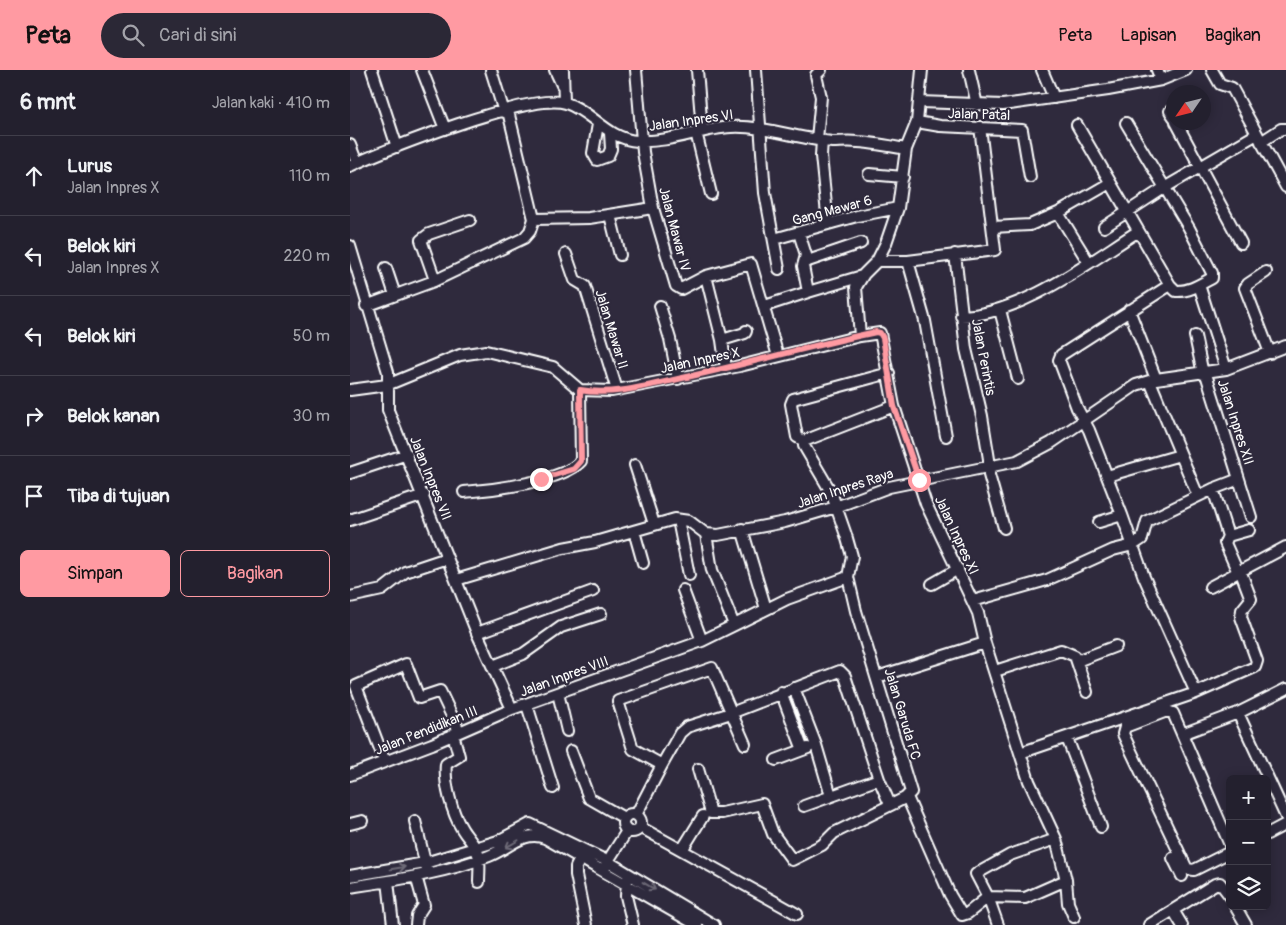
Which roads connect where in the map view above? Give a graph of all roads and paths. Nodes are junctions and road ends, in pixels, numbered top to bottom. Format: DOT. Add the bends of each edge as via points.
graph roads {
  1 [pos="372,70"];
  2 [pos="422,70"];
  3 [pos="491,70"];
  4 [pos="555,70"];
  5 [pos="563,70"];
  6 [pos="636,70"];
  7 [pos="697,70"];
  8 [pos="756,70"];
  9 [pos="821,70"];
  10 [pos="922,70"];
  11 [pos="969,70"];
  12 [pos="1042,70"];
  13 [pos="1186,70"];
  14 [pos="1212,70"];
  15 [pos="1159,75"];
  16 [pos="563,88"];
  17 [pos="1054,98"];
  18 [pos="564,102"];
  19 [pos="920,102"];
  20 [pos="977,105"];
  21 [pos="506,111"];
  22 [pos="917,122"];
  23 [pos="1126,123"];
  24 [pos="598,124"];
  25 [pos="1078,125"];
  26 [pos="980,127"];
  27 [pos="445,129"];
  28 [pos="759,129"];
  29 [pos="1286,129"];
  30 [pos="1180,130"];
  31 [pos="699,131"];
  32 [pos="610,133"];
  33 [pos="1259,138"];
  34 [pos="819,139"];
  35 [pos="644,141"];
  36 [pos="350,145"];
  37 [pos="397,147"];
  38 [pos="906,149"];
  39 [pos="354,164"];
  40 [pos="1200,168"];
  41 [pos="869,174"];
  42 [pos="903,177"];
  43 [pos="1030,177"];
  44 [pos="1110,183"];
  45 [pos="1286,187"];
  46 [pos="1164,188"];
  47 [pos="711,194"];
  48 [pos="654,208"];
  49 [pos="898,208"];
  50 [pos="1126,212"];
  51 [pos="1058,213"];
  52 [pos="610,215"];
  53 [pos="534,219"];
  54 [pos="470,220"];
  55 [pos="828,224"];
  56 [pos="992,227"];
  57 [pos="1104,227"];
  58 [pos="1137,232"];
  59 [pos="799,233"];
  60 [pos="774,239"];
  61 [pos="861,242"];
  62 [pos="1241,243"];
  63 [pos="350,250"];
  64 [pos="566,254"];
  65 [pos="955,254"];
  66 [pos="620,255"];
  67 [pos="877,261"];
  68 [pos="908,261"];
  69 [pos="805,262"];
  70 [pos="1089,263"];
  71 [pos="386,268"];
  72 [pos="779,269"];
  73 [pos="1266,272"];
  74 [pos="706,276"];
  75 [pos="862,276"];
  76 [pos="435,280"];
  77 [pos="1170,285"];
  78 [pos="1199,285"];
  79 [pos="808,292"];
  80 [pos="395,295"];
  81 [pos="366,306"];
  82 [pos="660,306"];
  83 [pos="764,306"];
  84 [pos="1000,310"];
  85 [pos="1129,310"];
  86 [pos="962,316"];
  87 [pos="746,331"];
  88 [pos="860,336"];
  89 [pos="1195,336"];
  90 [pos="722,340"];
  91 [pos="1286,346"];
  92 [pos="1270,353"];
  93 [pos="778,356"];
  94 [pos="726,369"];
  95 [pos="1226,369"];
  96 [pos="889,373"];
  97 [pos="1204,374"];
  98 [pos="678,379"];
  99 [pos="1018,379"];
  100 [pos="1153,380"];
  101 [pos="388,385"];
  102 [pos="350,390"];
  103 [pos="580,390"];
  104 [pos="617,390"];
  105 [pos="894,406"];
  106 [pos="1085,422"];
  107 [pos="946,436"];
  108 [pos="804,441"];
  109 [pos="406,454"];
  110 [pos="1180,454"];
  111 [pos="635,465"];
  112 [pos="989,466"];
  113 [pos="350,473"];
  114 [pos="1107,476"];
  115 [pos="1239,479"];
  116 [pos="919,480"];
  117 [pos="1213,489"];
  118 [pos="464,492"];
  119 [pos="424,495"];
  120 [pos="1198,496"];
  121 [pos="836,507"];
  122 [pos="1122,516"];
  123 [pos="1251,517"];
  124 [pos="350,520"];
  125 [pos="678,520"];
  126 [pos="1099,522"];
  127 [pos="654,524"];
  128 [pos="1004,528"];
  129 [pos="742,529"];
  130 [pos="1249,530"];
  131 [pos="634,531"];
  132 [pos="706,534"];
  133 [pos="1228,536"];
  134 [pos="1133,545"];
  135 [pos="1286,548"];
  136 [pos="447,558"];
  137 [pos="643,563"];
  138 [pos="958,569"];
  139 [pos="1240,570"];
  140 [pos="689,575"];
  141 [pos="848,577"];
  142 [pos="456,580"];
  143 [pos="932,584"];
  144 [pos="1210,587"];
  145 [pos="683,590"];
  146 [pos="593,592"];
  147 [pos="350,597"];
  148 [pos="973,601"];
  149 [pos="766,609"];
  150 [pos="601,614"];
  151 [pos="734,625"];
  152 [pos="477,633"];
  153 [pos="702,641"];
  154 [pos="985,643"];
  155 [pos="1116,646"];
  156 [pos="1077,661"];
  157 [pos="493,666"];
  158 [pos="995,671"];
  159 [pos="877,677"];
  160 [pos="794,688"];
  161 [pos="1285,691"];
  162 [pos="781,692"];
  163 [pos="1087,692"];
  164 [pos="558,693"];
  165 [pos="1196,693"];
  166 [pos="527,705"];
  167 [pos="512,710"];
  168 [pos="731,713"];
  169 [pos="1238,713"];
  170 [pos="1111,723"];
  171 [pos="567,731"];
  172 [pos="456,733"];
  173 [pos="1182,734"];
  174 [pos="1067,738"];
  175 [pos="745,744"];
  176 [pos="816,746"];
  177 [pos="803,750"];
  178 [pos="571,751"];
  179 [pos="1020,753"];
  180 [pos="776,760"];
  181 [pos="385,762"];
  182 [pos="662,765"];
  183 [pos="698,769"];
  184 [pos="350,775"];
  185 [pos="879,779"];
  186 [pos="553,788"];
  187 [pos="831,796"];
  188 [pos="907,797"];
  189 [pos="888,800"];
  190 [pos="804,806"];
  191 [pos="636,816"];
  192 [pos="703,816"];
  193 [pos="624,818"];
  194 [pos="1286,818"];
  195 [pos="362,821"];
  196 [pos="415,821"];
  197 [pos="350,824"];
  198 [pos="1286,824"];
  199 [pos="640,827"];
  200 [pos="1100,827"];
  201 [pos="627,831"];
  202 [pos="1271,832"];
  203 [pos="1226,836"];
  204 [pos="1056,839"];
  205 [pos="476,848"];
  206 [pos="682,850"];
  207 [pos="583,854"];
  208 [pos="1226,854"];
  209 [pos="479,859"];
  210 [pos="604,865"];
  211 [pos="427,868"];
  212 [pos="627,873"];
  213 [pos="350,876"];
  214 [pos="416,876"];
  215 [pos="1182,876"];
  216 [pos="1066,880"];
  217 [pos="388,881"];
  218 [pos="479,882"];
  219 [pos="626,884"];
  220 [pos="350,887"];
  221 [pos="1226,891"];
  222 [pos="988,896"];
  223 [pos="684,907"];
  224 [pos="1173,910"];
  225 [pos="1237,910"];
  226 [pos="798,914"];
  227 [pos="1074,917"];
  228 [pos="686,922"];
  229 [pos="393,925"];
  230 [pos="416,925"];
  231 [pos="586,925"];
  232 [pos="633,925"];
  233 [pos="697,925"];
  234 [pos="714,925"];
  235 [pos="998,925"];
  236 [pos="1149,925"];
  237 [pos="1182,925"];
  238 [pos="1246,925"];
  1 -- 37 [label="street"];
  2 -- 27 [label="street"];
  3 -- 21 [label="street"];
  4 -- 16 [label="street"];
  5 -- 16 [label="street"];
  6 -- 35 [label="street, Jalan Mawar IV"];
  7 -- 31 [label="street"];
  8 -- 28 [label="street"];
  9 -- 34 [label="street" via="816,75 821,97"];
  10 -- 19 [label="street"];
  11 -- 20 [label="street"];
  12 -- 17 [label="street"];
  13 -- 15 [label="street"];
  14 -- 33 [label="street" via="1220,84 1232,88"];
  15 -- 17 [label="street"];
  16 -- 18 [label="street"];
  17 -- 20 [label="street"];
  18 -- 21 [label="street"];
  18 -- 24 [label="street, Jalan Inpres VI"];
  19 -- 20 [label="street"];
  19 -- 22 [label="street"];
  21 -- 27 [label="street"];
  21 -- 53 [label="street"];
  22 -- 26 [label="street, Jalan Patal"];
  22 -- 38 [label="street"];
  23 -- 46 [label="street"];
  24 -- 32 [label="street, Jalan Inpres VI"];
  24 -- 32 [label="street" via="593,153 597,160 608,156"];
  25 -- 44 [label="street"];
  26 -- 43 [label="street, Jalan Patal" via="1022,130"];
  26 -- 56 [label="street"];
  27 -- 37 [label="street"];
  28 -- 31 [label="street, Jalan Inpres VI" via="732,127"];
  28 -- 34 [label="street, Jalan Inpres VI"];
  28 -- 60 [label="street" via="765,193"];
  29 -- 33 [label="street" via="1281,128"];
  30 -- 40 [label="street"];
  31 -- 35 [label="street, Jalan Inpres VI"];
  31 -- 47 [label="street"];
  32 -- 35 [label="street, Jalan Inpres VI" via="620,138"];
  33 -- 40 [label="street"];
  33 -- 45 [label="street"];
  34 -- 38 [label="street, Jalan Inpres VI" via="870,142"];
  34 -- 55 [label="street"];
  35 -- 48 [label="street, Jalan Mawar IV"];
  36 -- 39 [label="street"];
  37 -- 39 [label="street"];
  38 -- 42 [label="street"];
  40 -- 46 [label="street"];
  40 -- 62 [label="street"];
  41 -- 42 [label="street"];
  42 -- 49 [label="street"];
  44 -- 50 [label="street"];
  44 -- 51 [label="street"];
  46 -- 50 [label="street"];
  46 -- 78 [label="street" via="1212,273 1212,278"];
  48 -- 52 [label="street"];
  48 -- 74 [label="street, Jalan Mawar IV" via="676,286 686,288"];
  49 -- 55 [label="street, Gang Mawar 6"];
  49 -- 67 [label="street"];
  50 -- 57 [label="street"];
  50 -- 58 [label="street"];
  51 -- 56 [label="street" via="1030,225"];
  51 -- 70 [label="street"];
  52 -- 53 [label="street"];
  52 -- 66 [label="street"];
  53 -- 76 [label="street" via="524,238"];
  54 -- 76 [label="street" via="429,234 422,240"];
  55 -- 59 [label="street, Gang Mawar 6"];
  56 -- 65 [label="street" via="995,250"];
  58 -- 70 [label="street"];
  58 -- 77 [label="street"];
  59 -- 60 [label="street, Gang Mawar 6"];
  59 -- 69 [label="street"];
  60 -- 72 [label="street"];
  61 -- 69 [label="street"];
  63 -- 81 [label="street"];
  64 -- 104 [label="street, Jalan Mawar II" via="575,280 585,286"];
  65 -- 68 [label="street"];
  65 -- 86 [label="street, Jalan Perintis"];
  67 -- 68 [label="street"];
  67 -- 75 [label="street"];
  68 -- 107 [label="street" via="925,321"];
  69 -- 79 [label="street"];
  70 -- 84 [label="street"];
  71 -- 80 [label="street"];
  73 -- 92 [label="street" via="1245,288"];
  74 -- 83 [label="street" via="751,264"];
  74 -- 90 [label="street, Jalan Mawar IV"];
  75 -- 79 [label="street"];
  75 -- 88 [label="street" via="856,287"];
  76 -- 80 [label="street"];
  77 -- 78 [label="street" via="1176,291"];
  77 -- 85 [label="street"];
  78 -- 95 [label="street"];
  79 -- 83 [label="street"];
  80 -- 81 [label="street"];
  81 -- 101 [label="street" via="388,372"];
  82 -- 98 [label="street" via="675,356"];
  83 -- 93 [label="street"];
  84 -- 86 [label="street"];
  84 -- 99 [label="street"];
  85 -- 100 [label="street"];
  85 -- 106 [label="street" via="1061,355 1060,365"];
  86 -- 112 [label="street, Jalan Perintis"];
  87 -- 90 [label="street"];
  88 -- 93 [label="street, Jalan Inpres X"];
  88 -- 96 [label="street, Jalan Inpres X" via="880,333"];
  89 -- 97 [label="street, Jalan Inpres XII"];
  90 -- 94 [label="street, Jalan Mawar IV"];
  91 -- 92 [label="street, Jalan Inpres Raya"];
  92 -- 95 [label="street, Jalan Inpres Raya"];
  93 -- 94 [label="street, Jalan Inpres X"];
  94 -- 98 [label="street, Jalan Inpres X"];
  95 -- 97 [label="street, Jalan Inpres Raya"];
  96 -- 105 [label="street, Jalan Inpres X"];
  96 -- 108 [label="street, Jalan Garuda FC" via="793,399 791,404 797,437"];
  97 -- 100 [label="street, Jalan Inpres Raya"];
  97 -- 115 [label="street, Jalan Inpres XII"];
  98 -- 104 [label="street, Jalan Inpres X"];
  100 -- 106 [label="street, Jalan Inpres Raya" via="1136,385"];
  100 -- 110 [label="street"];
  101 -- 102 [label="street"];
  101 -- 103 [label="street" via="460,355 486,351 552,367"];
  101 -- 109 [label="street, Jalan Inpres VII" via="388,410"];
  103 -- 104 [label="street, Jalan Inpres X"];
  103 -- 118 [label="street" via="581,461 574,469 541,479"];
  105 -- 108 [label="street"];
  105 -- 116 [label="street, Jalan Inpres X"];
  106 -- 112 [label="street, Jalan Inpres Raya" via="1030,456"];
  106 -- 114 [label="street"];
  108 -- 121 [label="street, Jalan Garuda FC"];
  109 -- 113 [label="street"];
  109 -- 119 [label="street, Jalan Inpres VII"];
  110 -- 114 [label="street"];
  110 -- 120 [label="street"];
  111 -- 127 [label="street"];
  112 -- 116 [label="street, Jalan Inpres Raya"];
  112 -- 128 [label="street, Jalan Perintis"];
  114 -- 122 [label="street"];
  115 -- 117 [label="street"];
  115 -- 123 [label="street, Jalan Inpres XII"];
  116 -- 121 [label="street, Jalan Inpres Raya" via="889,487"];
  116 -- 138 [label="street, Jalan Inpres XI" via="933,523"];
  117 -- 120 [label="street"];
  117 -- 133 [label="street"];
  119 -- 124 [label="street"];
  119 -- 136 [label="street, Jalan Inpres VII"];
  120 -- 134 [label="street" via="1147,521 1142,539"];
  121 -- 129 [label="street, Jalan Inpres Raya" via="785,522"];
  121 -- 141 [label="street, Jalan Garuda FC" via="852,556"];
  122 -- 126 [label="street"];
  122 -- 134 [label="street"];
  125 -- 127 [label="street"];
  125 -- 132 [label="street" via="689,520"];
  125 -- 140 [label="street"];
  127 -- 131 [label="street"];
  129 -- 132 [label="street, Jalan Inpres Raya" via="718,535"];
  129 -- 149 [label="street"];
  130 -- 133 [label="street"];
  131 -- 137 [label="street"];
  131 -- 142 [label="street"];
  132 -- 151 [label="street" via="712,570"];
  133 -- 139 [label="street" via="1225,543 1236,568"];
  134 -- 148 [label="street" via="1113,550 1047,580"];
  134 -- 165 [label="street" via="1147,586"];
  135 -- 139 [label="street"];
  136 -- 142 [label="street, Jalan Inpres VII"];
  136 -- 147 [label="street" via="405,572 382,590"];
  138 -- 143 [label="street"];
  138 -- 148 [label="street, Jalan Inpres XI"];
  139 -- 144 [label="street"];
  139 -- 165 [label="street" via="1251,599 1242,610 1241,617 1257,664"];
  141 -- 149 [label="street, Jalan Inpres VIII"];
  141 -- 159 [label="street, Jalan Garuda FC"];
  142 -- 152 [label="street, Jalan Inpres VIII"];
  145 -- 153 [label="street"];
  146 -- 152 [label="street"];
  148 -- 154 [label="street, Jalan Inpres XI"];
  149 -- 151 [label="street, Jalan Inpres VIII"];
  150 -- 157 [label="street" via="562,627 524,654"];
  151 -- 153 [label="street, Jalan Inpres VIII"];
  152 -- 157 [label="street, Jalan Inpres VIII"];
  153 -- 164 [label="street, Jalan Inpres VIII"];
  154 -- 158 [label="street, Jalan Inpres XI"];
  154 -- 159 [label="street"];
  155 -- 156 [label="street"];
  156 -- 158 [label="street" via="1069,652 1061,650"];
  156 -- 163 [label="street"];
  157 -- 167 [label="street, Jalan Inpres VIII"];
  158 -- 179 [label="street, Jalan Inpres XI"];
  159 -- 188 [label="street, Jalan Garuda FC" via="911,787"];
  160 -- 162 [label="street"];
  160 -- 176 [label="street"];
  160 -- 185 [label="street" via="837,672 843,673"];
  161 -- 169 [label="street"];
  162 -- 168 [label="street"];
  162 -- 177 [label="street"];
  164 -- 166 [label="street, Jalan Inpres VIII"];
  164 -- 171 [label="street"];
  165 -- 170 [label="street"];
  166 -- 167 [label="street, Jalan Inpres VIII"];
  166 -- 186 [label="street"];
  167 -- 172 [label="street, Jalan Pendidikan III"];
  168 -- 175 [label="street"];
  168 -- 182 [label="street" via="687,727 680,733"];
  168 -- 182 [label="street" via="712,668 620,699 619,706 633,749"];
  169 -- 173 [label="street"];
  169 -- 194 [label="street"];
  170 -- 174 [label="street"];
  170 -- 215 [label="street"];
  172 -- 181 [label="street, Jalan Pendidikan III"];
  172 -- 181 [label="street" via="440,692 419,698 406,664 356,686"];
  172 -- 205 [label="street" via="459,756 446,764 450,796 460,827"];
  173 -- 203 [label="street"];
  173 -- 208 [label="street" via="1170,711 1125,727 1123,731 1187,869 1194,870"];
  174 -- 179 [label="street"];
  174 -- 200 [label="street"];
  176 -- 177 [label="street"];
  176 -- 187 [label="street"];
  177 -- 180 [label="street"];
  178 -- 193 [label="street" via="589,798"];
  179 -- 204 [label="street, Jalan Inpres XI" via="1029,781"];
  181 -- 184 [label="street, Jalan Pendidikan III"];
  182 -- 191 [label="street"];
  183 -- 188 [label="street" via="711,813 762,804 774,834 789,858 795,859 822,845 834,833"];
  185 -- 187 [label="street"];
  185 -- 189 [label="street"];
  187 -- 190 [label="street"];
  188 -- 222 [label="street" via="962,915"];
  191 -- 193 [label="street" via="632,814"];
  191 -- 199 [label="street"];
  192 -- 206 [label="street"];
  193 -- 201 [label="street"];
  195 -- 197 [label="street"];
  196 -- 211 [label="street"];
  198 -- 202 [label="street"];
  199 -- 201 [label="street"];
  199 -- 206 [label="street"];
  201 -- 210 [label="street"];
  204 -- 216 [label="street, Jalan Inpres XI"];
  204 -- 222 [label="street" via="1010,854 976,873"];
  205 -- 207 [label="street" via="498,841 530,824"];
  205 -- 209 [label="street"];
  205 -- 211 [label="street"];
  206 -- 226 [label="street"];
  207 -- 209 [label="street, one-way" via="536,835"];
  207 -- 210 [label="street"];
  207 -- 231 [label="street" via="576,867 576,875"];
  209 -- 211 [label="street"];
  209 -- 218 [label="street"];
  210 -- 212 [label="street"];
  210 -- 219 [label="street"];
  213 -- 211 [label="street, one-way"];
  211 -- 214 [label="street"];
  212 -- 219 [label="street"];
  212 -- 223 [label="street, one-way"];
  214 -- 217 [label="street"];
  214 -- 230 [label="street" via="424,905"];
  216 -- 222 [label="street" via="1025,898"];
  216 -- 227 [label="street, Jalan Inpres XI" via="1068,903"];
  217 -- 220 [label="street"];
  217 -- 229 [label="street"];
  219 -- 228 [label="street"];
  219 -- 232 [label="street"];
  221 -- 224 [label="street" via="1220,883"];
  222 -- 235 [label="street"];
  223 -- 228 [label="street"];
  223 -- 234 [label="street"];
  224 -- 236 [label="street"];
  224 -- 237 [label="street"];
  225 -- 238 [label="street"];
  228 -- 233 [label="street"];
}
